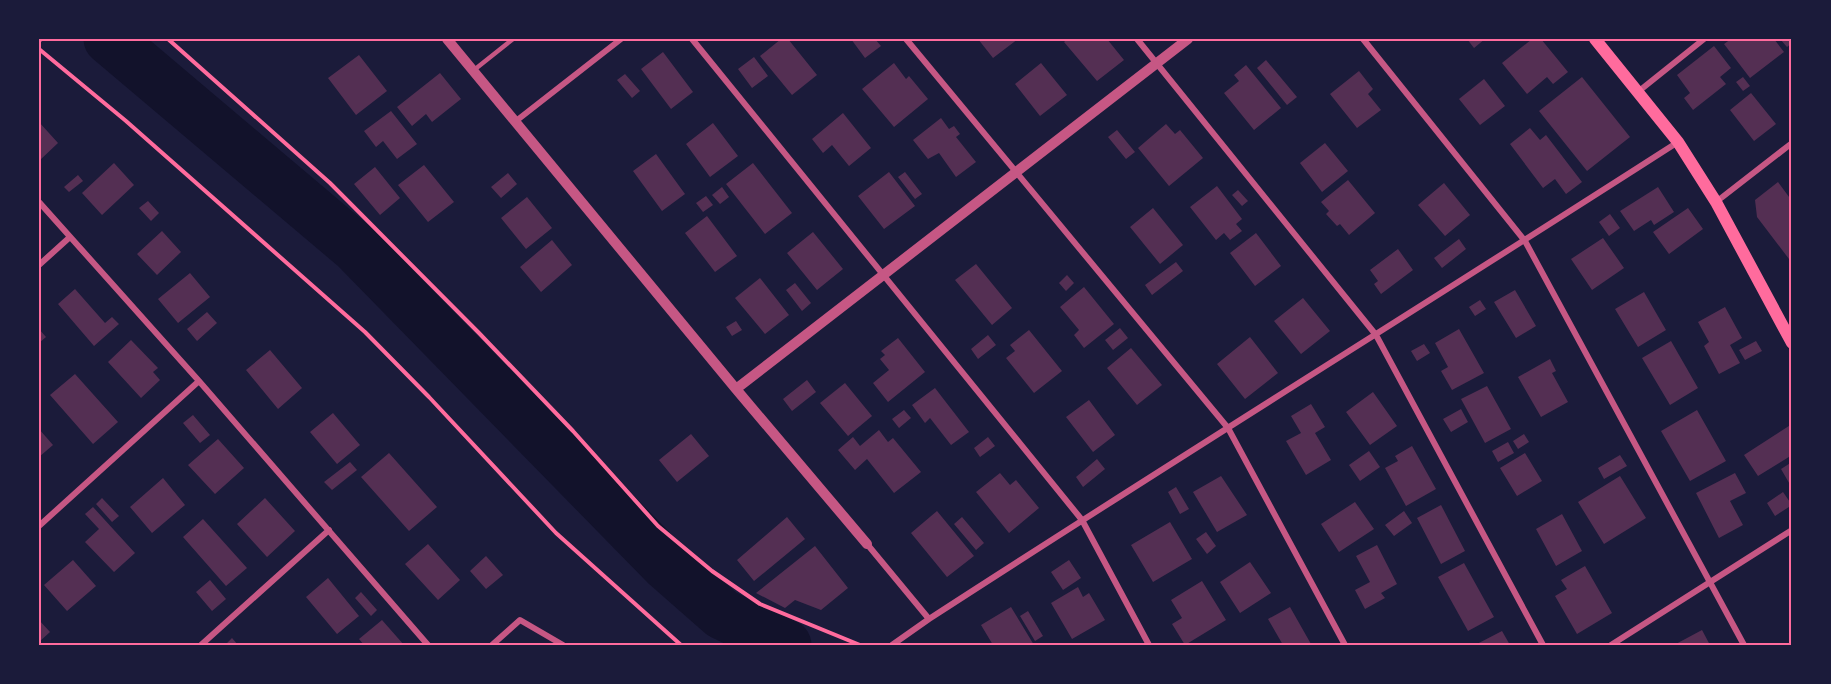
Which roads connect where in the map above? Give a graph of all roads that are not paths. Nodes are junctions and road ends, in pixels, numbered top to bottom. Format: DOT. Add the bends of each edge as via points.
graph roads {
  1 [pos="447,39"];
  2 [pos="513,39"];
  3 [pos="621,39"];
  4 [pos="692,39"];
  5 [pos="906,39"];
  6 [pos="1137,39"];
  7 [pos="1188,39"];
  8 [pos="1363,39"];
  9 [pos="1595,39"];
  10 [pos="1704,39"];
  11 [pos="1156,63"];
  12 [pos="474,70"];
  13 [pos="1639,92"];
  14 [pos="516,121"];
  15 [pos="1678,142"];
  16 [pos="1792,143"];
  17 [pos="1016,172"];
  18 [pos="39,202"];
  19 [pos="1716,202"];
  20 [pos="70,237"];
  21 [pos="1525,241"];
  22 [pos="39,265"];
  23 [pos="884,274"];
  24 [pos="1376,335"];
  25 [pos="1792,343"];
  26 [pos="199,381"];
  27 [pos="736,389"];
  28 [pos="1228,428"];
  29 [pos="1082,520"];
  30 [pos="39,526"];
  31 [pos="329,530"];
  32 [pos="1792,530"];
  33 [pos="867,544"];
  34 [pos="1711,582"];
  35 [pos="929,619"];
  36 [pos="201,645"];
  37 [pos="428,645"];
  38 [pos="492,645"];
  39 [pos="563,645"];
  40 [pos="892,645"];
  41 [pos="1149,645"];
  42 [pos="1346,645"];
  43 [pos="1543,645"];
  44 [pos="1611,645"];
  45 [pos="1744,645"];
  1 -- 12 [label="street"];
  2 -- 12 [label="lane"];
  3 -- 14 [label="street"];
  4 -- 23 [label="street"];
  5 -- 17 [label="street"];
  6 -- 11 [label="street"];
  7 -- 11 [label="street"];
  8 -- 21 [label="street"];
  9 -- 13 [label="main road"];
  10 -- 13 [label="street"];
  11 -- 17 [label="street"];
  11 -- 24 [label="street"];
  12 -- 14 [label="street"];
  13 -- 15 [label="main road"];
  14 -- 27 [label="street"];
  15 -- 19 [label="main road"];
  15 -- 21 [label="street"];
  16 -- 19 [label="street"];
  17 -- 23 [label="street"];
  17 -- 28 [label="street"];
  18 -- 20 [label="street"];
  19 -- 25 [label="main road"];
  20 -- 22 [label="street"];
  20 -- 26 [label="street"];
  21 -- 24 [label="street"];
  21 -- 34 [label="street"];
  23 -- 27 [label="street"];
  23 -- 29 [label="street"];
  24 -- 28 [label="street"];
  24 -- 43 [label="street"];
  26 -- 30 [label="street"];
  26 -- 31 [label="street"];
  27 -- 33 [label="street"];
  28 -- 29 [label="street"];
  28 -- 42 [label="street"];
  29 -- 35 [label="street"];
  29 -- 41 [label="street"];
  31 -- 36 [label="street"];
  31 -- 37 [label="street"];
  32 -- 34 [label="street"];
  33 -- 35 [label="street"];
  34 -- 44 [label="street"];
  34 -- 45 [label="street"];
  35 -- 40 [label="street"];
  38 -- 39 [label="street" via="520,620"];
}
